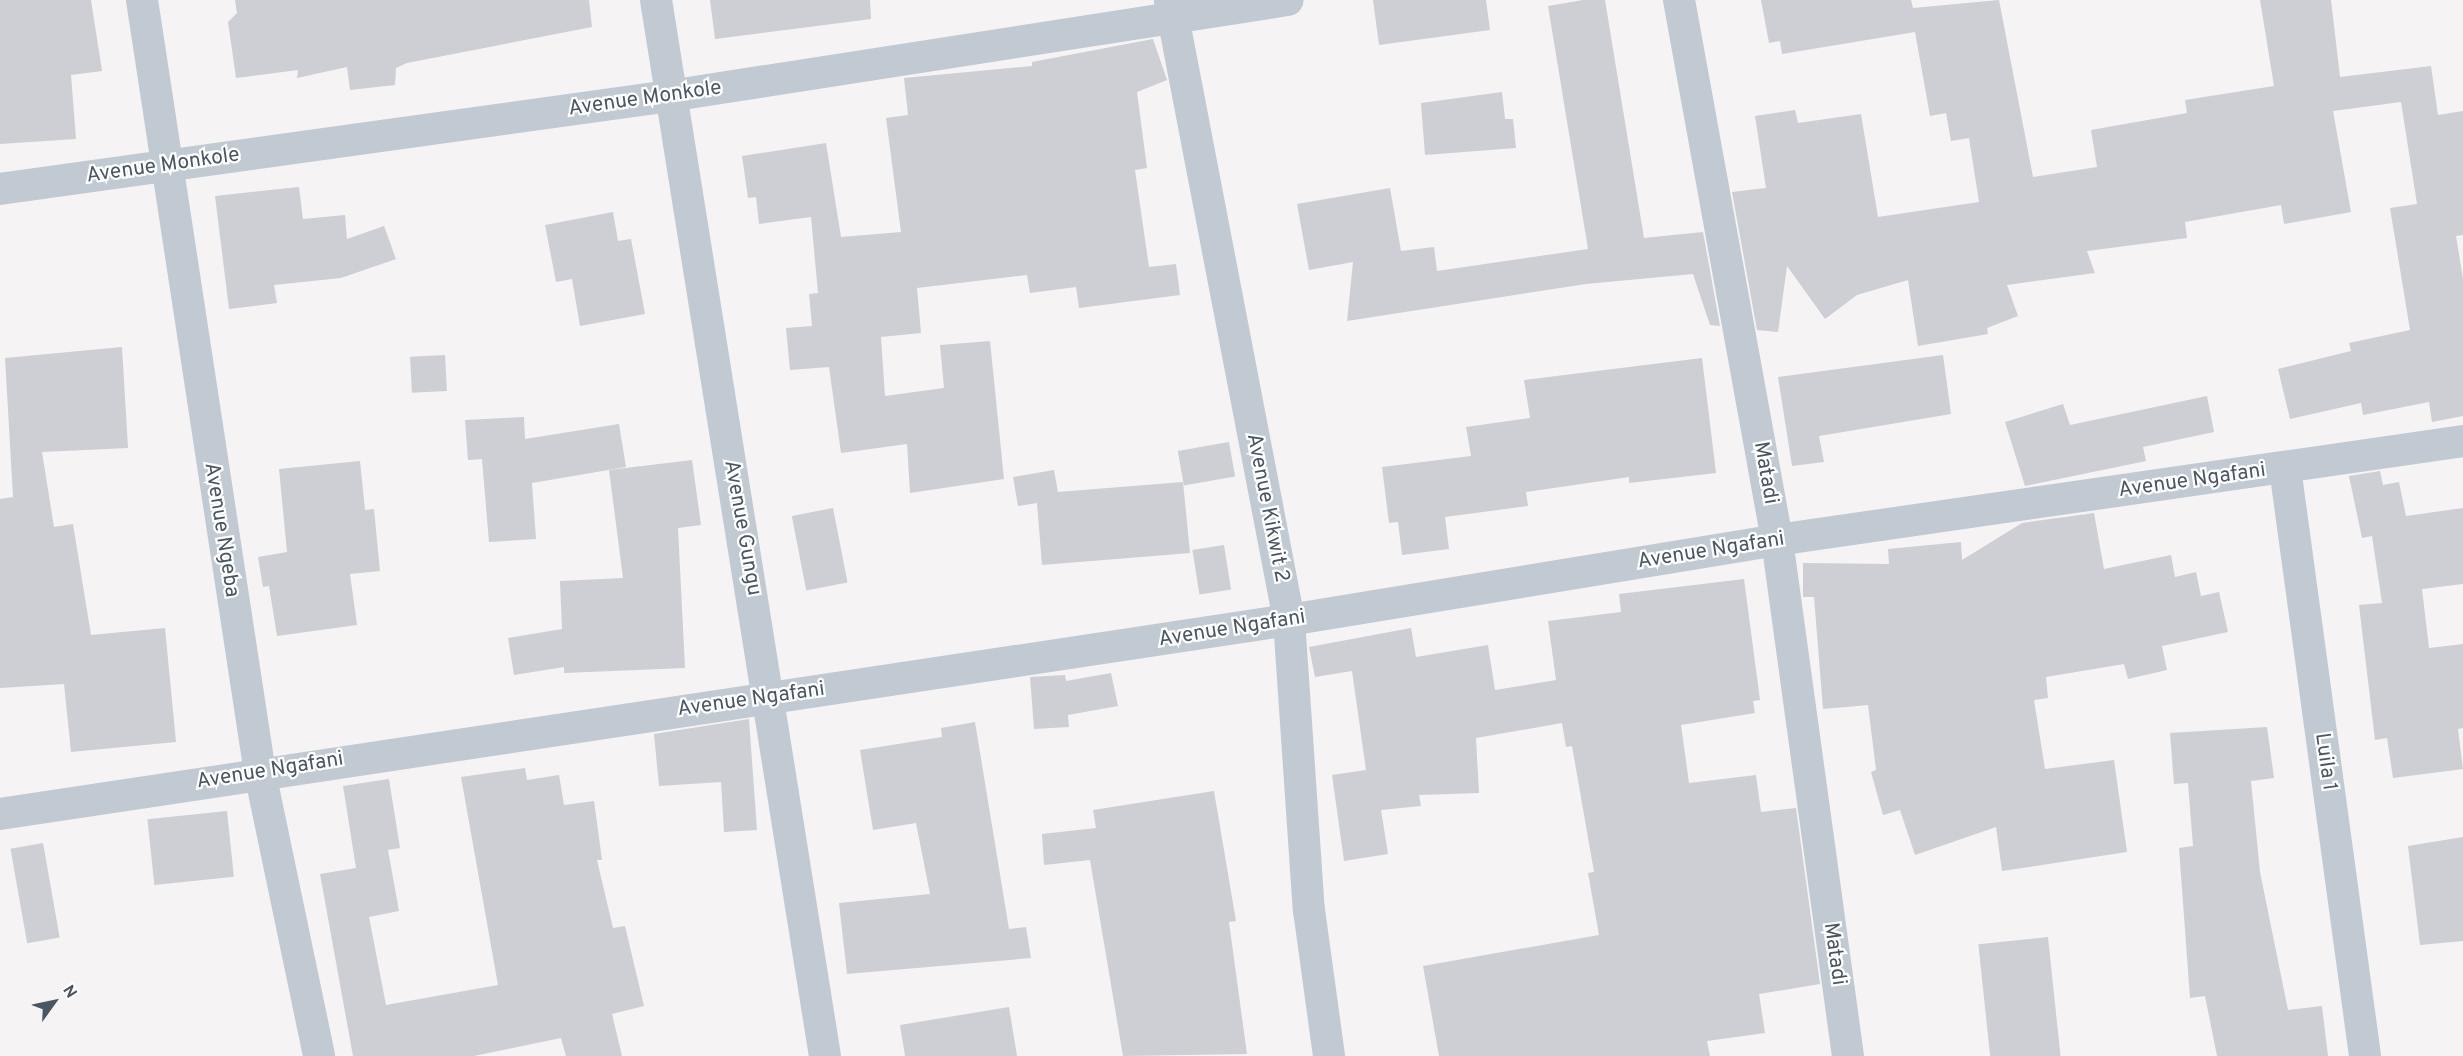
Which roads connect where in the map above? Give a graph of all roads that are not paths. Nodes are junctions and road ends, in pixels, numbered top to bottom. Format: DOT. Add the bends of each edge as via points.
graph roads {
  1 [pos="141,0"];
  2 [pos="656,0"];
  3 [pos="1288,0"];
  4 [pos="1679,0"];
  5 [pos="1171,10"];
  6 [pos="669,96"];
  7 [pos="164,166"];
  8 [pos="0,189"];
  9 [pos="2463,441"];
  10 [pos="2285,468"];
  11 [pos="1777,540"];
  12 [pos="1289,620"];
  13 [pos="770,697"];
  14 [pos="260,773"];
  15 [pos="0,814"];
  16 [pos="319,1056"];
  17 [pos="825,1056"];
  18 [pos="1329,1056"];
  19 [pos="1848,1056"];
  20 [pos="2365,1056"];
  1 -- 7 [label="street, Avenue Ngeba"];
  2 -- 6 [label="street, Avenue Gungu"];
  3 -- 5 [label="street, Avenue Monkole"];
  4 -- 11 [label="street, Matadi"];
  5 -- 6 [label="street, Avenue Monkole"];
  5 -- 12 [label="street, Avenue Kikwit 2"];
  6 -- 7 [label="street, Avenue Monkole"];
  6 -- 13 [label="street, Avenue Gungu"];
  7 -- 8 [label="street, Avenue Monkole"];
  7 -- 14 [label="street, Avenue Ngeba"];
  9 -- 10 [label="street, Avenue Ngafani"];
  10 -- 11 [label="street, Avenue Ngafani"];
  10 -- 20 [label="street, Luila 1"];
  11 -- 12 [label="street, Avenue Ngafani"];
  11 -- 19 [label="street, Matadi"];
  12 -- 13 [label="street, Avenue Ngafani"];
  12 -- 18 [label="street, Avenue Kikwit 2" via="1309,910"];
  13 -- 14 [label="street, Avenue Ngafani"];
  13 -- 17 [label="street, Avenue Gungu"];
  14 -- 15 [label="street, Avenue Ngafani"];
  14 -- 16 [label="street, Avenue Ngeba"];
}
